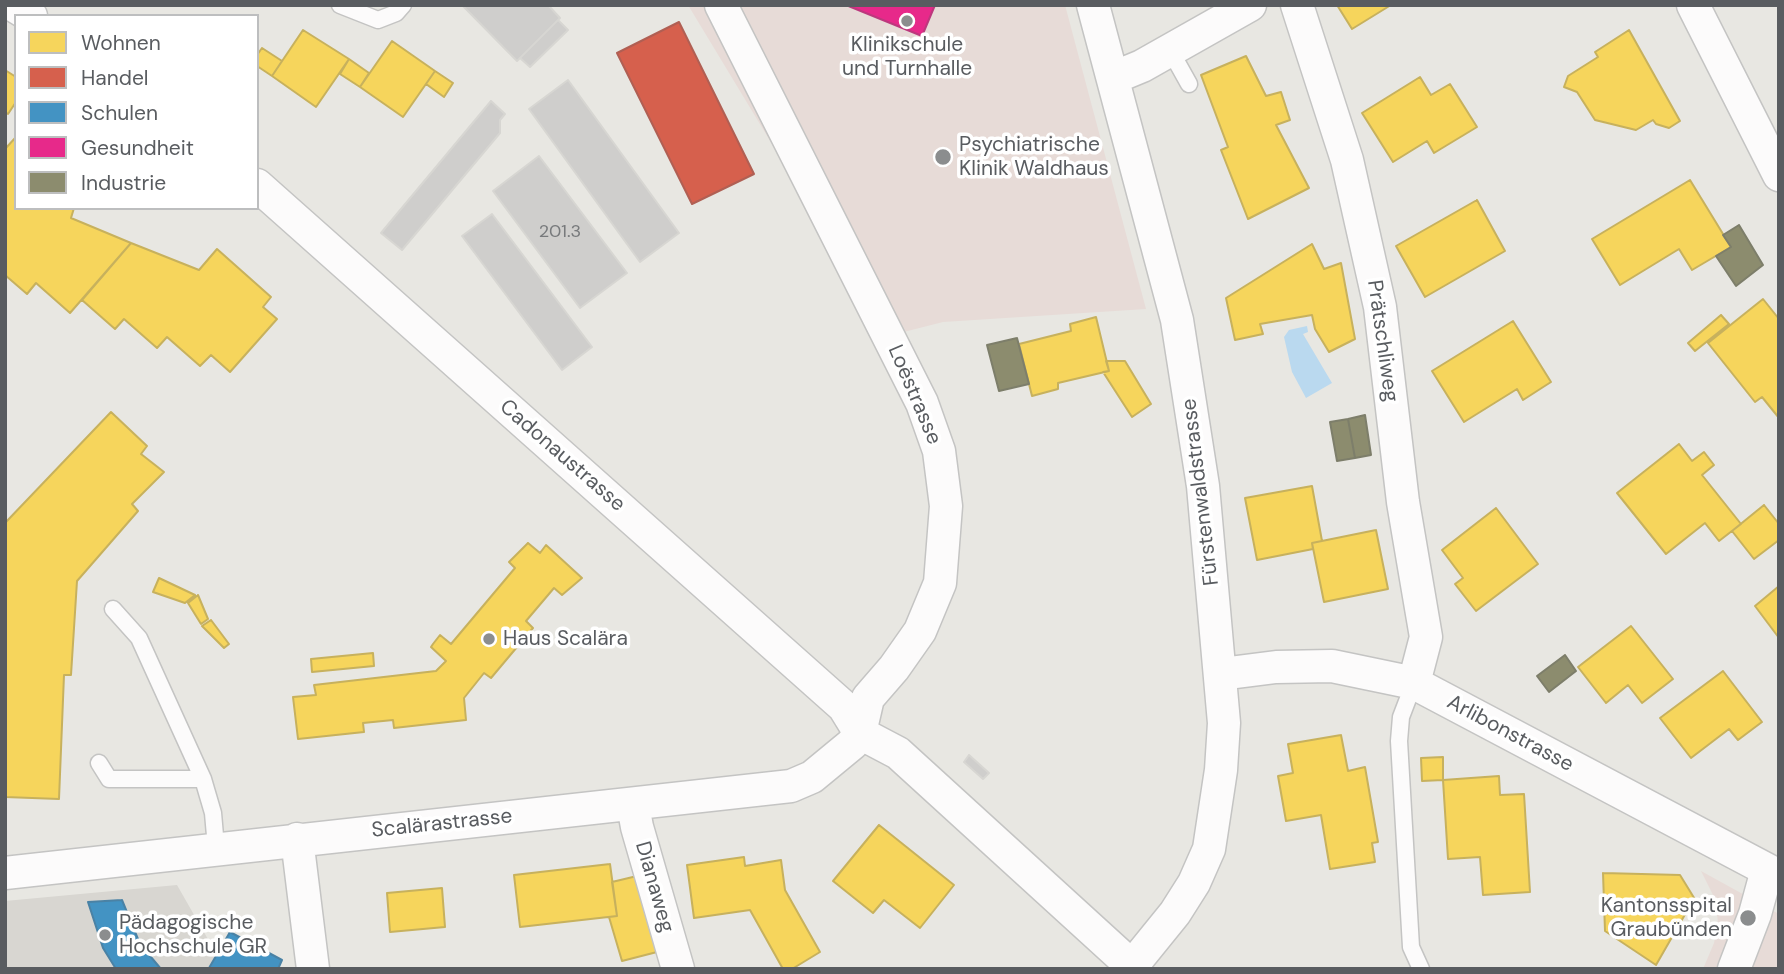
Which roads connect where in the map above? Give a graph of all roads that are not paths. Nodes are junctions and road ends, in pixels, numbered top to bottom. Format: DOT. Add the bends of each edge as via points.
graph roads {
  1 [pos="340,5"];
  2 [pos="403,5"];
  3 [pos="721,5"];
  4 [pos="1093,5"];
  5 [pos="1250,5"];
  6 [pos="1297,5"];
  7 [pos="1693,5"];
  8 [pos="1170,50"];
  9 [pos="1113,78"];
  10 [pos="1189,84"];
  11 [pos="1779,175"];
  12 [pos="259,187"];
  13 [pos="113,609"];
  14 [pos="1221,674"];
  15 [pos="1414,683"];
  16 [pos="860,733"];
  17 [pos="99,763"];
  18 [pos="202,779"];
  19 [pos="634,805"];
  20 [pos="297,839"];
  21 [pos="216,847"];
  22 [pos="5,873"];
  23 [pos="1773,873"];
  24 [pos="1134,967"];
  25 [pos="313,969"];
  26 [pos="678,969"];
  27 [pos="1420,969"];
  28 [pos="1734,969"];
  1 -- 2 [label="lane" via="378,20"];
  3 -- 16 [label="street, Loëstrasse" via="922,403 939,451 946,506 940,583 920,631 869,698"];
  4 -- 9 [label="street, Fürstenwaldstrasse"];
  5 -- 8 [label="street"];
  6 -- 15 [label="street, Prätschliweg" via="1347,160 1380,307 1403,502 1426,637"];
  7 -- 11 [label="street"];
  8 -- 9 [label="street"];
  8 -- 10 [label="lane"];
  9 -- 14 [label="street, Fürstenwaldstrasse" via="1177,320 1203,486"];
  12 -- 16 [label="street, Cadonaustrasse" via="844,707"];
  13 -- 18 [label="lane" via="139,638"];
  14 -- 15 [label="street, Arlibonstrasse" via="1332,666"];
  14 -- 24 [label="street, Fürstenwaldstrasse" via="1221,770 1209,849 1175,913"];
  15 -- 23 [label="street, Arlibonstrasse"];
  15 -- 27 [label="lane" via="1401,717 1399,741 1411,947"];
  16 -- 19 [label="street, Scalärastrasse" via="834,762 791,786"];
  16 -- 24 [label="street" via="898,753"];
  17 -- 18 [label="lane" via="109,779"];
  18 -- 21 [label="lane" via="213,813"];
  19 -- 20 [label="street, Scalärastrasse"];
  19 -- 26 [label="street, Dianaweg"];
  20 -- 21 [label="street, Scalärastrasse"];
  20 -- 25 [label="street"];
  21 -- 22 [label="street, Scalärastrasse"];
  23 -- 28 [label="street"];
}
